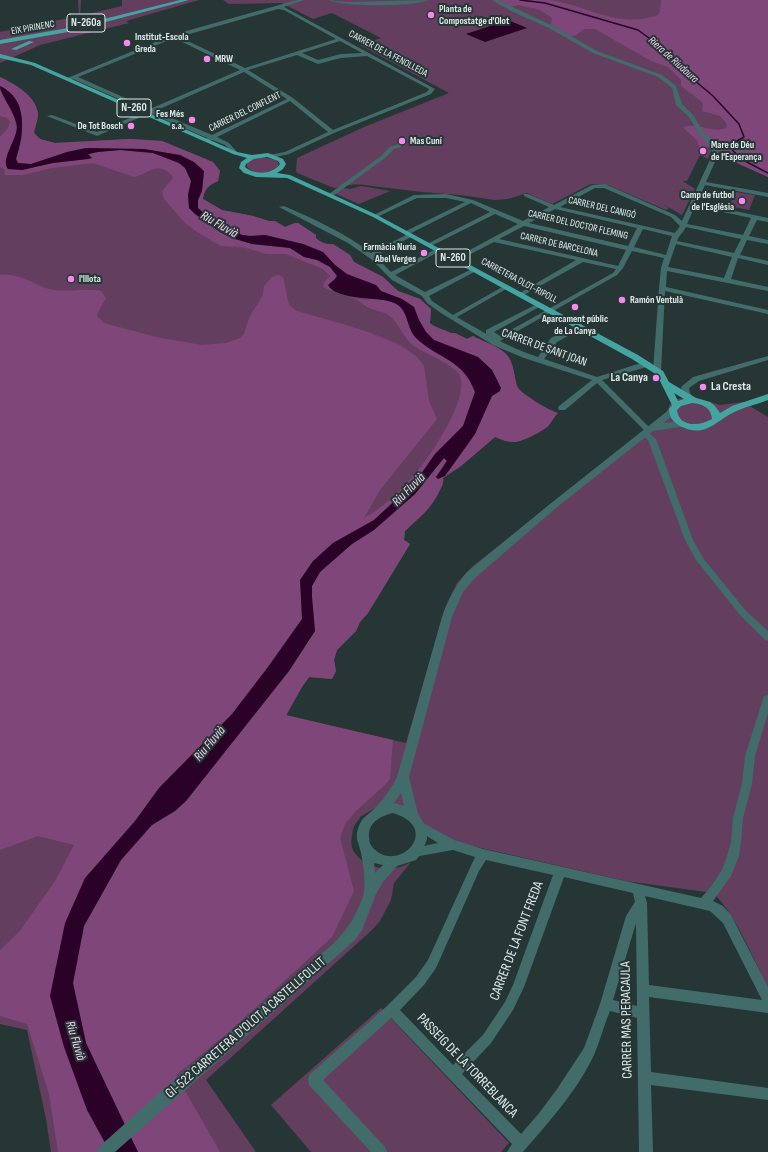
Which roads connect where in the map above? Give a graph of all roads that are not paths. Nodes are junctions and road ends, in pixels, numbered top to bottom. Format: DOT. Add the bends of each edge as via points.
graph roads {
  1 [pos="186,0"];
  2 [pos="302,0"];
  3 [pos="331,0"];
  4 [pos="426,0"];
  5 [pos="495,0"];
  6 [pos="169,5"];
  7 [pos="278,8"];
  8 [pos="126,16"];
  9 [pos="181,34"];
  10 [pos="173,37"];
  11 [pos="1,39"];
  12 [pos="340,39"];
  13 [pos="39,40"];
  14 [pos="14,49"];
  15 [pos="22,51"];
  16 [pos="298,53"];
  17 [pos="368,54"];
  18 [pos="0,55"];
  19 [pos="33,64"];
  20 [pos="244,70"];
  21 [pos="70,78"];
  22 [pos="291,99"];
  23 [pos="148,112"];
  24 [pos="50,116"];
  25 [pos="332,132"];
  26 [pos="702,134"];
  27 [pos="209,139"];
  28 [pos="399,146"];
  29 [pos="744,150"];
  30 [pos="287,153"];
  31 [pos="236,154"];
  32 [pos="271,156"];
  33 [pos="252,157"];
  34 [pos="243,162"];
  35 [pos="281,164"];
  36 [pos="268,174"];
  37 [pos="288,176"];
  38 [pos="702,183"];
  39 [pos="330,195"];
  40 [pos="526,195"];
  41 [pos="768,195"];
  42 [pos="471,200"];
  43 [pos="693,204"];
  44 [pos="282,207"];
  45 [pos="554,207"];
  46 [pos="496,211"];
  47 [pos="375,216"];
  48 [pos="754,217"];
  49 [pos="768,220"];
  50 [pos="524,224"];
  51 [pos="683,225"];
  52 [pos="641,227"];
  53 [pos="408,234"];
  54 [pos="745,237"];
  55 [pos="675,238"];
  56 [pos="493,240"];
  57 [pos="768,242"];
  58 [pos="429,245"];
  59 [pos="630,248"];
  60 [pos="438,250"];
  61 [pos="371,256"];
  62 [pos="736,256"];
  63 [pos="667,257"];
  64 [pos="455,260"];
  65 [pos="582,260"];
  66 [pos="768,263"];
  67 [pos="620,268"];
  68 [pos="664,268"];
  69 [pos="474,270"];
  70 [pos="390,275"];
  71 [pos="727,280"];
  72 [pos="506,287"];
  73 [pos="662,288"];
  74 [pos="768,289"];
  75 [pos="424,295"];
  76 [pos="520,295"];
  77 [pos="538,305"];
  78 [pos="768,310"];
  79 [pos="550,311"];
  80 [pos="456,315"];
  81 [pos="579,326"];
  82 [pos="498,341"];
  83 [pos="768,358"];
  84 [pos="540,360"];
  85 [pos="646,364"];
  86 [pos="657,370"];
  87 [pos="598,379"];
  88 [pos="666,384"];
  89 [pos="768,397"];
  90 [pos="691,399"];
  91 [pos="711,407"];
  92 [pos="562,408"];
  93 [pos="674,408"];
  94 [pos="734,408"];
  95 [pos="716,420"];
  96 [pos="683,424"];
  97 [pos="647,432"];
  98 [pos="768,637"];
  99 [pos="768,698"];
  100 [pos="403,777"];
  101 [pos="379,811"];
  102 [pos="412,815"];
  103 [pos="421,827"];
  104 [pos="452,846"];
  105 [pos="367,850"];
  106 [pos="414,852"];
  107 [pos="483,854"];
  108 [pos="394,861"];
  109 [pos="560,872"];
  110 [pos="638,888"];
  111 [pos="371,891"];
  112 [pos="641,903"];
  113 [pos="704,903"];
  114 [pos="643,990"];
  115 [pos="768,1000"];
  116 [pos="606,1004"];
  117 [pos="768,1007"];
  118 [pos="391,1010"];
  119 [pos="643,1013"];
  120 [pos="453,1074"];
  121 [pos="644,1078"];
  122 [pos="768,1094"];
  123 [pos="517,1148"];
  124 [pos="104,1152"];
  125 [pos="380,1152"];
  126 [pos="646,1152"];
  1 -- 6 [label="main road, EIX PIRINENC / N-260a"];
  2 -- 7 [label="street"];
  3 -- 4 [label="street" via="348,3 403,3"];
  5 -- 26 [label="street" via="595,52 660,76 674,87 679,105"];
  6 -- 8 [label="main road, EIX PIRINENC / N-260a"];
  6 -- 11 [label="main road, N-260a"];
  7 -- 9 [label="street"];
  7 -- 12 [label="street, CARRER DE LA FENOLLEDA" via="285,9"];
  8 -- 11 [label="main road, EIX PIRINENC / N-260a" via="18,40"];
  8 -- 13 [label="main road, N-260a"];
  9 -- 10 [label="street"];
  9 -- 10 [label="street" via="172,31 166,33"];
  10 -- 20 [label="street" via="215,54"];
  10 -- 21 [label="street"];
  11 -- 14 [label="main road, N-260" via="11,42"];
  12 -- 16 [label="street"];
  12 -- 17 [label="street, CARRER DE LA FENOLLEDA"];
  13 -- 14 [label="main road, N-260a"];
  13 -- 15 [label="main road, N-260a" via="26,46"];
  14 -- 18 [label="main road, N-260"];
  14 -- 19 [label="main road, N-260"];
  16 -- 17 [label="street" via="318,62 342,56"];
  16 -- 20 [label="street"];
  17 -- 25 [label="street, CARRER DE LA FENOLLEDA" via="430,87 432,91"];
  18 -- 19 [label="main road, N-260"];
  19 -- 21 [label="main road, N-260"];
  20 -- 22 [label="street"];
  20 -- 23 [label="street"];
  21 -- 23 [label="main road, N-260"];
  22 -- 25 [label="street"];
  22 -- 27 [label="street, CARRER DEL CONFLENT"];
  23 -- 24 [label="street" via="97,134"];
  23 -- 27 [label="main road, N-260"];
  25 -- 30 [label="street, CARRER DE LA FENOLLEDA"];
  26 -- 29 [label="street" via="718,146 737,146"];
  26 -- 38 [label="street" via="716,153"];
  27 -- 31 [label="main road, N-260"];
  28 -- 39 [label="street" via="392,148"];
  30 -- 32 [label="street, CARRER DE LA FENOLLEDA"];
  30 -- 35 [label="street"];
  31 -- 33 [label="main road, N-260"];
  31 -- 34 [label="main road, N-260"];
  32 -- 33 [label="main road, N-260"];
  32 -- 35 [label="main road, N-260"];
  33 -- 34 [label="main road, N-260"];
  34 -- 36 [label="main road, N-260" via="242,166 247,172"];
  35 -- 36 [label="main road, N-260"];
  35 -- 37 [label="main road, CARRETERA OLOT-RIPOLL / N-260" via="283,172"];
  36 -- 37 [label="main road, CARRETERA OLOT-RIPOLL / N-260"];
  37 -- 39 [label="main road, CARRETERA OLOT-RIPOLL / N-260"];
  38 -- 41 [label="street"];
  38 -- 43 [label="street"];
  39 -- 47 [label="main road, CARRETERA OLOT-RIPOLL / N-260"];
  40 -- 45 [label="street, CARRER DEL CANIGÓ"];
  42 -- 46 [label="street, CARRER DEL DOCTOR FLEMING"];
  42 -- 47 [label="street, CARRER DEL DOCTOR FLEMING" via="446,196 416,196"];
  42 -- 53 [label="street"];
  43 -- 48 [label="street"];
  43 -- 51 [label="street"];
  44 -- 61 [label="street, CARRER DE SANT JOAN" via="315,222"];
  45 -- 50 [label="street"];
  45 -- 51 [label="street" via="594,186 605,186 672,216"];
  45 -- 52 [label="street, CARRER DEL CANIGÓ"];
  46 -- 50 [label="street, CARRER DEL DOCTOR FLEMING"];
  46 -- 58 [label="street"];
  47 -- 53 [label="main road, CARRETERA OLOT-RIPOLL / N-260"];
  48 -- 49 [label="street"];
  48 -- 54 [label="street"];
  50 -- 56 [label="street"];
  50 -- 59 [label="street, CARRER DEL DOCTOR FLEMING"];
  51 -- 54 [label="street"];
  51 -- 55 [label="street"];
  52 -- 55 [label="street, CARRER DEL CANIGÓ"];
  52 -- 59 [label="street"];
  53 -- 58 [label="main road, CARRETERA OLOT-RIPOLL / N-260"];
  53 -- 61 [label="street"];
  54 -- 57 [label="street"];
  54 -- 62 [label="street"];
  55 -- 62 [label="street, CARRER DEL CANIGÓ"];
  55 -- 63 [label="street"];
  56 -- 64 [label="street"];
  56 -- 65 [label="street, CARRER DE BARCELONA"];
  58 -- 60 [label="main road, CARRETERA OLOT-RIPOLL / N-260"];
  59 -- 63 [label="street, CARRER DEL DOCTOR FLEMING"];
  59 -- 67 [label="street"];
  60 -- 64 [label="main road, CARRETERA OLOT-RIPOLL / N-260"];
  60 -- 70 [label="street"];
  61 -- 70 [label="street, CARRER DE SANT JOAN"];
  62 -- 66 [label="street, CARRER DEL CANIGÓ"];
  62 -- 71 [label="street"];
  63 -- 68 [label="street"];
  64 -- 69 [label="main road, CARRETERA OLOT-RIPOLL / N-260"];
  65 -- 67 [label="street, CARRER DE BARCELONA"];
  65 -- 76 [label="street"];
  67 -- 79 [label="street" via="615,274"];
  68 -- 71 [label="street"];
  68 -- 73 [label="street"];
  69 -- 72 [label="main road, CARRETERA OLOT-RIPOLL / N-260"];
  69 -- 75 [label="street"];
  70 -- 75 [label="street, CARRER DE SANT JOAN"];
  71 -- 74 [label="street"];
  72 -- 76 [label="main road, CARRETERA OLOT-RIPOLL / N-260"];
  72 -- 80 [label="street"];
  73 -- 78 [label="street"];
  73 -- 86 [label="street"];
  75 -- 82 [label="street, CARRER DE SANT JOAN" via="443,312"];
  76 -- 77 [label="main road, CARRETERA OLOT-RIPOLL / N-260"];
  77 -- 79 [label="main road, CARRETERA OLOT-RIPOLL / N-260"];
  77 -- 82 [label="street" via="489,332"];
  79 -- 81 [label="main road, CARRETERA OLOT-RIPOLL / N-260"];
  79 -- 82 [label="street"];
  81 -- 84 [label="street" via="554,340"];
  81 -- 85 [label="main road, CARRETERA OLOT-RIPOLL / N-260"];
  82 -- 84 [label="street, CARRER DE SANT JOAN"];
  83 -- 90 [label="street" via="696,380 685,387 686,394"];
  84 -- 87 [label="street, CARRER DE SANT JOAN"];
  85 -- 86 [label="main road, CARRETERA OLOT-RIPOLL / N-260"];
  85 -- 87 [label="street"];
  86 -- 88 [label="main road, CARRETERA OLOT-RIPOLL / N-260"];
  87 -- 92 [label="street"];
  87 -- 97 [label="street, CARRER DE SANT JOAN"];
  88 -- 90 [label="main road, CARRETERA OLOT-RIPOLL / N-260"];
  88 -- 93 [label="main road, CARRETERA OLOT-RIPOLL / N-260"];
  89 -- 94 [label="main road, N-260"];
  90 -- 91 [label="main road, N-260"];
  90 -- 93 [label="main road" via="681,402"];
  91 -- 94 [label="main road, N-260"];
  91 -- 95 [label="main road" via="716,412"];
  93 -- 96 [label="main road, N-260" via="675,418"];
  93 -- 97 [label="street"];
  94 -- 95 [label="main road, N-260"];
  95 -- 96 [label="main road, N-260" via="705,427"];
  96 -- 97 [label="street" via="667,425"];
  97 -- 98 [label="street, CARRER DE SANT JOAN" via="652,439 689,540 700,560 743,613"];
  97 -- 100 [label="street" via="553,506 462,584 447,617"];
  99 -- 113 [label="street" via="750,756 733,856 727,872"];
  100 -- 101 [label="street" via="394,795"];
  100 -- 102 [label="street"];
  101 -- 102 [label="street" via="393,808"];
  101 -- 105 [label="street" via="369,818 363,828 362,839"];
  102 -- 103 [label="street"];
  103 -- 104 [label="street"];
  103 -- 106 [label="street" via="422,838"];
  104 -- 106 [label="street"];
  104 -- 107 [label="street"];
  105 -- 108 [label="street" via="376,857"];
  105 -- 111 [label="street, GI-522 CARRETERA D'OLOT A CASTELLFOLLIT"];
  106 -- 108 [label="street"];
  107 -- 109 [label="street"];
  107 -- 118 [label="street" via="474,868 432,964 420,981"];
  108 -- 111 [label="street, GI-522 CARRETERA D'OLOT A CASTELLFOLLIT"];
  109 -- 110 [label="street"];
  109 -- 120 [label="street, CARRER DE LA FONT FREDA" via="509,1006 488,1039"];
  110 -- 112 [label="street, CARRER MAS PERACAULA"];
  110 -- 113 [label="street"];
  111 -- 124 [label="street, GI-522 CARRETERA D'OLOT A CASTELLFOLLIT" via="357,926 342,944"];
  112 -- 114 [label="street, CARRER MAS PERACAULA"];
  112 -- 116 [label="street" via="632,916"];
  113 -- 115 [label="street" via="719,910 727,919"];
  114 -- 117 [label="street"];
  114 -- 119 [label="street, CARRER MAS PERACAULA"];
  116 -- 119 [label="street"];
  116 -- 123 [label="street" via="589,1051 577,1072 545,1117"];
  118 -- 120 [label="street, PASSEIG DE LA TORREBLANCA"];
  118 -- 125 [label="street" via="314,1080"];
  119 -- 121 [label="street, CARRER MAS PERACAULA"];
  120 -- 123 [label="street, PASSEIG DE LA TORREBLANCA"];
  121 -- 122 [label="street"];
  121 -- 126 [label="street, CARRER MAS PERACAULA"];
}
